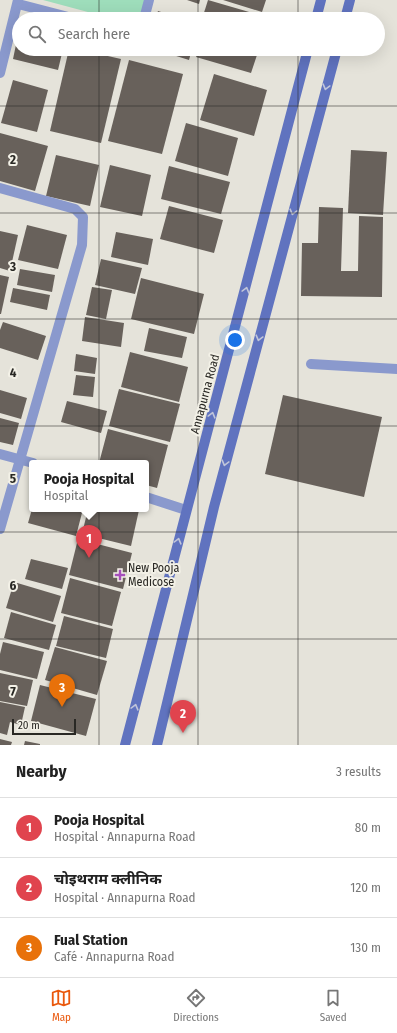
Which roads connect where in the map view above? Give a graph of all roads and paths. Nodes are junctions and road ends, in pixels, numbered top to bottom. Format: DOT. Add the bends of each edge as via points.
graph roads {
  1 [pos="149,0"];
  2 [pos="321,0"];
  3 [pos="350,0"];
  4 [pos="18,2"];
  5 [pos="15,12"];
  6 [pos="52,12"];
  7 [pos="146,12"];
  8 [pos="318,12"];
  9 [pos="347,12"];
  10 [pos="12,25"];
  11 [pos="306,56"];
  12 [pos="334,56"];
  13 [pos="0,70"];
  14 [pos="0,188"];
  15 [pos="310,364"];
  16 [pos="397,369"];
  17 [pos="0,454"];
  18 [pos="19,459"];
  19 [pos="29,462"];
  20 [pos="149,498"];
  21 [pos="186,510"];
  22 [pos="0,529"];
  23 [pos="125,745"];
  24 [pos="157,745"];
  1 -- 7 [label="street"];
  2 -- 8 [label="main road"];
  3 -- 9 [label="main road"];
  4 -- 5 [label="street"];
  4 -- 6 [label="street"];
  10 -- 13 [label="street"];
  21 -- 11 [label="main road, Annapurna Road, one-way"];
  12 -- 24 [label="main road, one-way" via="214,507"];
  14 -- 18 [label="street" via="75,209 83,217 82,245"];
  15 -- 16 [label="street"];
  17 -- 18 [label="street"];
  18 -- 19 [label="street"];
  18 -- 22 [label="street"];
  20 -- 21 [label="street"];
  23 -- 21 [label="main road, Annapurna Road, one-way"];
}
